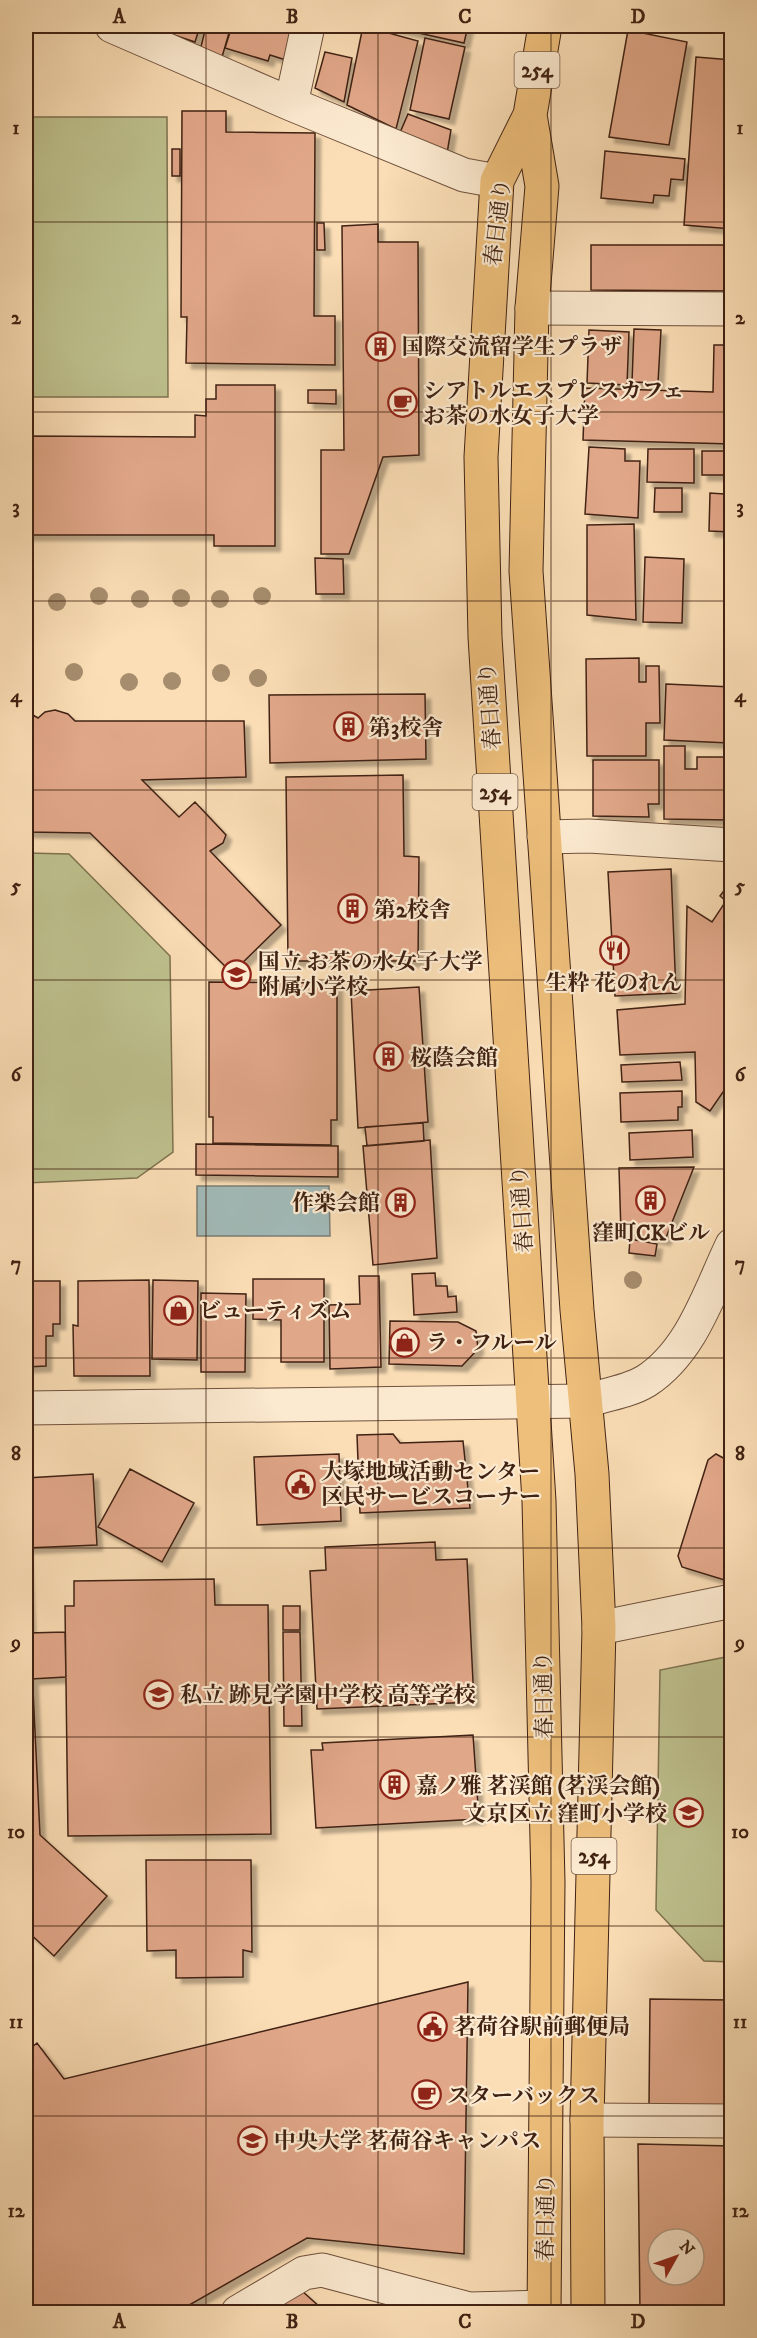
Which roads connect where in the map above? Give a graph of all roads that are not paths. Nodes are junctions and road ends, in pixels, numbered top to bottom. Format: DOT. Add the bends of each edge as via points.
graph roads {
  1 [pos="112,26"];
  2 [pos="309,26"];
  3 [pos="545,26"];
  4 [pos="291,104"];
  5 [pos="530,115"];
  6 [pos="497,181"];
  7 [pos="532,308"];
  8 [pos="732,309"];
  9 [pos="544,837"];
  10 [pos="732,845"];
  11 [pos="732,1245"];
  12 [pos="584,1401"];
  13 [pos="532,1403"];
  14 [pos="26,1408"];
  15 [pos="732,1601"];
  16 [pos="599,1628"];
  17 [pos="587,2120"];
  18 [pos="732,2121"];
  19 [pos="544,2310"];
  20 [pos="238,2313"];
  21 [pos="588,2313"];
  1 -- 4 [label="street"];
  2 -- 4 [label="street"];
  3 -- 5 [label="highway, 春日通り / 254"];
  4 -- 6 [label="street" via="464,175"];
  5 -- 6 [label="highway, 春日通り / 254"];
  5 -- 7 [label="highway, 春日通り / 254" via="542,186"];
  6 -- 13 [label="highway, 春日通り / 254" via="481,457 483,597"];
  7 -- 8 [label="street"];
  7 -- 9 [label="highway, 春日通り / 254" via="526,571"];
  9 -- 10 [label="street"];
  9 -- 12 [label="highway, 春日通り / 254"];
  11 -- 12 [label="street" via="677,1353 645,1382"];
  12 -- 13 [label="street"];
  12 -- 16 [label="highway, 春日通り / 254" via="592,1474"];
  13 -- 14 [label="street"];
  13 -- 19 [label="highway, 春日通り / 254" via="548,1882"];
  15 -- 16 [label="street"];
  16 -- 17 [label="highway, 春日通り / 254"];
  17 -- 18 [label="street"];
  17 -- 21 [label="highway, 春日通り / 254"];
  19 -- 20 [label="street" via="469,2309 322,2270 304,2273"];
}
